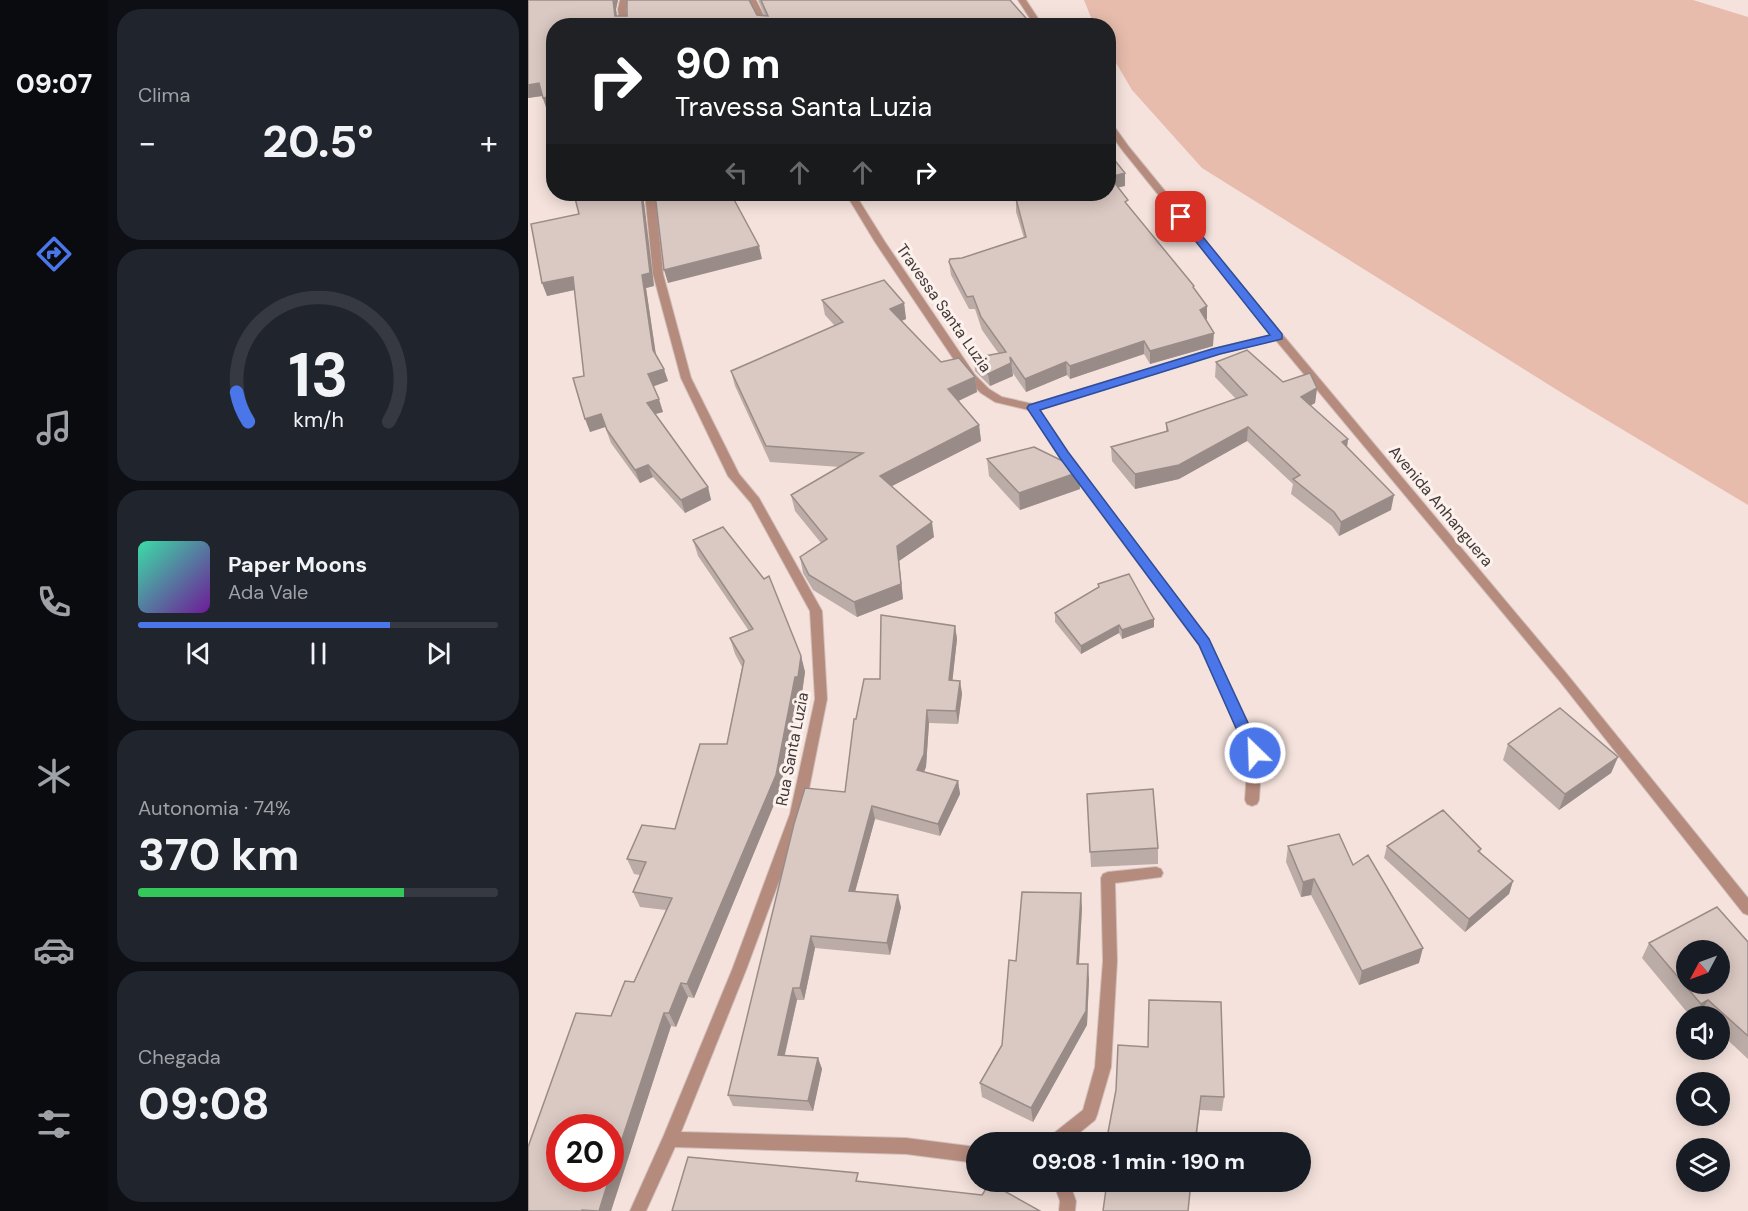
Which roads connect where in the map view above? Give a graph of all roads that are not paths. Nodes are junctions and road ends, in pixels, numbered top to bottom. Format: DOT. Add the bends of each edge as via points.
graph roads {
  1 [pos="624,0"];
  2 [pos="752,0"];
  3 [pos="1022,0"];
  4 [pos="623,18"];
  5 [pos="761,18"];
  6 [pos="1034,18"];
  7 [pos="1116,135"];
  8 [pos="651,201"];
  9 [pos="855,201"];
  10 [pos="1278,336"];
  11 [pos="1033,408"];
  12 [pos="1252,800"];
  13 [pos="1156,873"];
  14 [pos="1748,909"];
  15 [pos="1069,1132"];
  16 [pos="670,1139"];
  17 [pos="966,1154"];
  18 [pos="1065,1192"];
  19 [pos="638,1211"];
  20 [pos="1066,1211"];
  1 -- 4 [label="street"];
  2 -- 5 [label="street"];
  3 -- 6 [label="street"];
  7 -- 10 [label="street, Avenida Anhanguera"];
  8 -- 16 [label="street, Rua Santa Luzia" via="658,274 686,378 735,476 755,501 816,611 821,699 797,814"];
  9 -- 11 [label="street, Travessa Santa Luzia" via="971,377 988,395 1011,405"];
  10 -- 11 [label="street, Travessa Santa Luzia" via="1216,351"];
  10 -- 14 [label="street, Avenida Anhanguera" via="1562,676"];
  11 -- 12 [label="street" via="1204,643 1255,753"];
  13 -- 15 [label="street" via="1108,878 1110,960 1103,1067 1089,1115"];
  16 -- 17 [label="street" via="906,1146"];
  16 -- 19 [label="street, Rua Santa Luzia"];
  18 -- 20 [label="street"];
}
